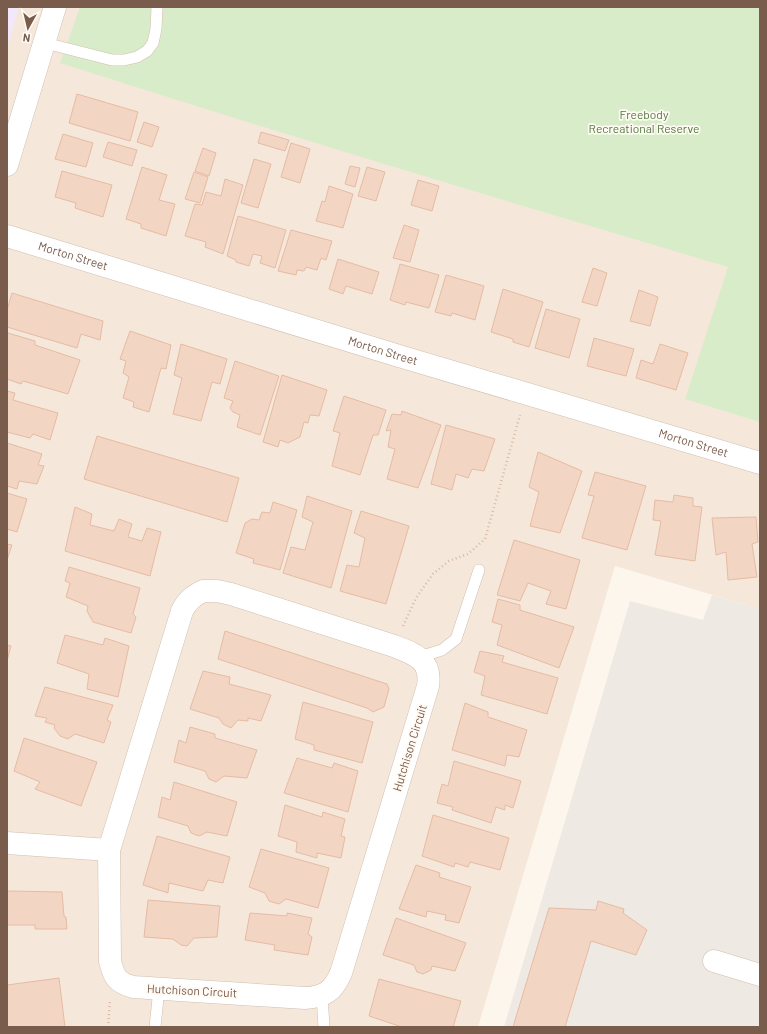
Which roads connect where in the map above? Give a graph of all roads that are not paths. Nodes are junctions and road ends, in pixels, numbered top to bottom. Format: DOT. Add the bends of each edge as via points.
graph roads {
  1 [pos="55,7"];
  2 [pos="156,7"];
  3 [pos="44,43"];
  4 [pos="7,165"];
  5 [pos="7,236"];
  6 [pos="760,463"];
  7 [pos="479,570"];
  8 [pos="419,657"];
  9 [pos="7,844"];
  10 [pos="109,850"];
  11 [pos="714,961"];
  12 [pos="760,975"];
  13 [pos="159,989"];
  14 [pos="322,995"];
  15 [pos="155,1027"];
  16 [pos="324,1027"];
  1 -- 3 [label="street"];
  2 -- 3 [label="lane" via="153,43 147,51 137,57 112,60"];
  3 -- 4 [label="street"];
  5 -- 6 [label="street, Morton Street"];
  7 -- 8 [label="lane" via="456,639 442,650"];
  8 -- 10 [label="street, Hutchison Circuit" via="394,646 231,594 202,590 186,603 182,611"];
  8 -- 14 [label="street, Hutchison Circuit" via="427,668 428,686 341,973 334,987"];
  9 -- 10 [label="street"];
  10 -- 13 [label="street, Hutchison Circuit" via="112,969 120,982 127,986"];
  11 -- 12 [label="street"];
  13 -- 14 [label="street, Hutchison Circuit" via="305,998"];
  13 -- 15 [label="lane"];
  14 -- 16 [label="lane"];
}
